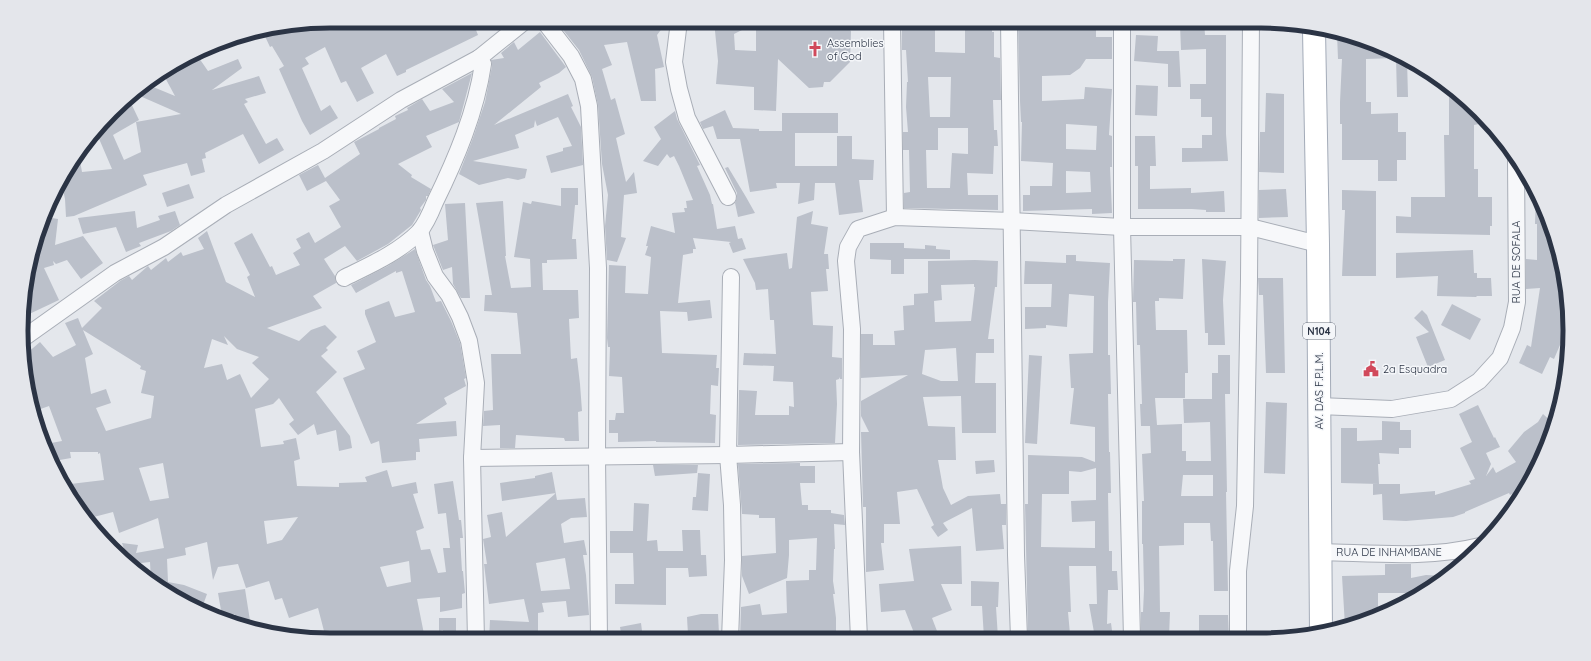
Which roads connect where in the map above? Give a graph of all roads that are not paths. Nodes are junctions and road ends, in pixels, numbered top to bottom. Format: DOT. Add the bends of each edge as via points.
graph roads {
  1 [pos="516,28"];
  2 [pos="549,28"];
  3 [pos="678,28"];
  4 [pos="892,28"];
  5 [pos="1010,28"];
  6 [pos="1122,28"];
  7 [pos="1251,28"];
  8 [pos="1314,33"];
  9 [pos="479,58"];
  10 [pos="1516,169"];
  11 [pos="728,197"];
  12 [pos="895,217"];
  13 [pos="1012,221"];
  14 [pos="1122,227"];
  15 [pos="1250,227"];
  16 [pos="420,231"];
  17 [pos="1318,244"];
  18 [pos="731,277"];
  19 [pos="344,278"];
  20 [pos="28,335"];
  21 [pos="1319,406"];
  22 [pos="851,452"];
  23 [pos="728,455"];
  24 [pos="597,456"];
  25 [pos="472,458"];
  26 [pos="1470,548"];
  27 [pos="1321,552"];
  28 [pos="1321,627"];
  29 [pos="476,633"];
  30 [pos="599,633"];
  31 [pos="730,633"];
  32 [pos="859,633"];
  33 [pos="1019,633"];
  34 [pos="1132,633"];
  35 [pos="1238,633"];
  1 -- 9 [label="street"];
  2 -- 24 [label="street" via="571,56 583,79 589,106 598,268"];
  3 -- 11 [label="street" via="674,62 687,118"];
  4 -- 12 [label="street"];
  5 -- 13 [label="street"];
  6 -- 14 [label="street"];
  7 -- 15 [label="street"];
  8 -- 17 [label="main road, AV. DAS F.P.L.M. / N104"];
  9 -- 16 [label="street" via="483,64 471,113 440,193"];
  9 -- 20 [label="street" via="401,100 323,151 226,205 164,247 115,272"];
  10 -- 21 [label="street, RUA DE SOFALA" via="1517,302 1512,328 1500,358 1479,381 1451,399 1392,409"];
  12 -- 13 [label="street"];
  12 -- 22 [label="street" via="858,229 848,247 846,262 852,329"];
  13 -- 14 [label="street"];
  13 -- 33 [label="street"];
  14 -- 15 [label="street"];
  14 -- 34 [label="street"];
  15 -- 17 [label="street"];
  15 -- 35 [label="street" via="1245,506 1238,571"];
  16 -- 19 [label="street" via="392,254"];
  16 -- 25 [label="street" via="435,276 449,295 469,341 476,383"];
  17 -- 21 [label="main road, AV. DAS F.P.L.M. / N104"];
  18 -- 23 [label="street"];
  21 -- 27 [label="main road, AV. DAS F.P.L.M. / N104"];
  22 -- 23 [label="street"];
  22 -- 32 [label="street"];
  23 -- 24 [label="street"];
  23 -- 31 [label="street" via="733,553"];
  24 -- 25 [label="street"];
  24 -- 30 [label="street"];
  25 -- 29 [label="street"];
  26 -- 27 [label="street, RUA DE INHAMBANE" via="1421,554"];
  27 -- 28 [label="main road, AV. DAS F.P.L.M. / N104"];
}
